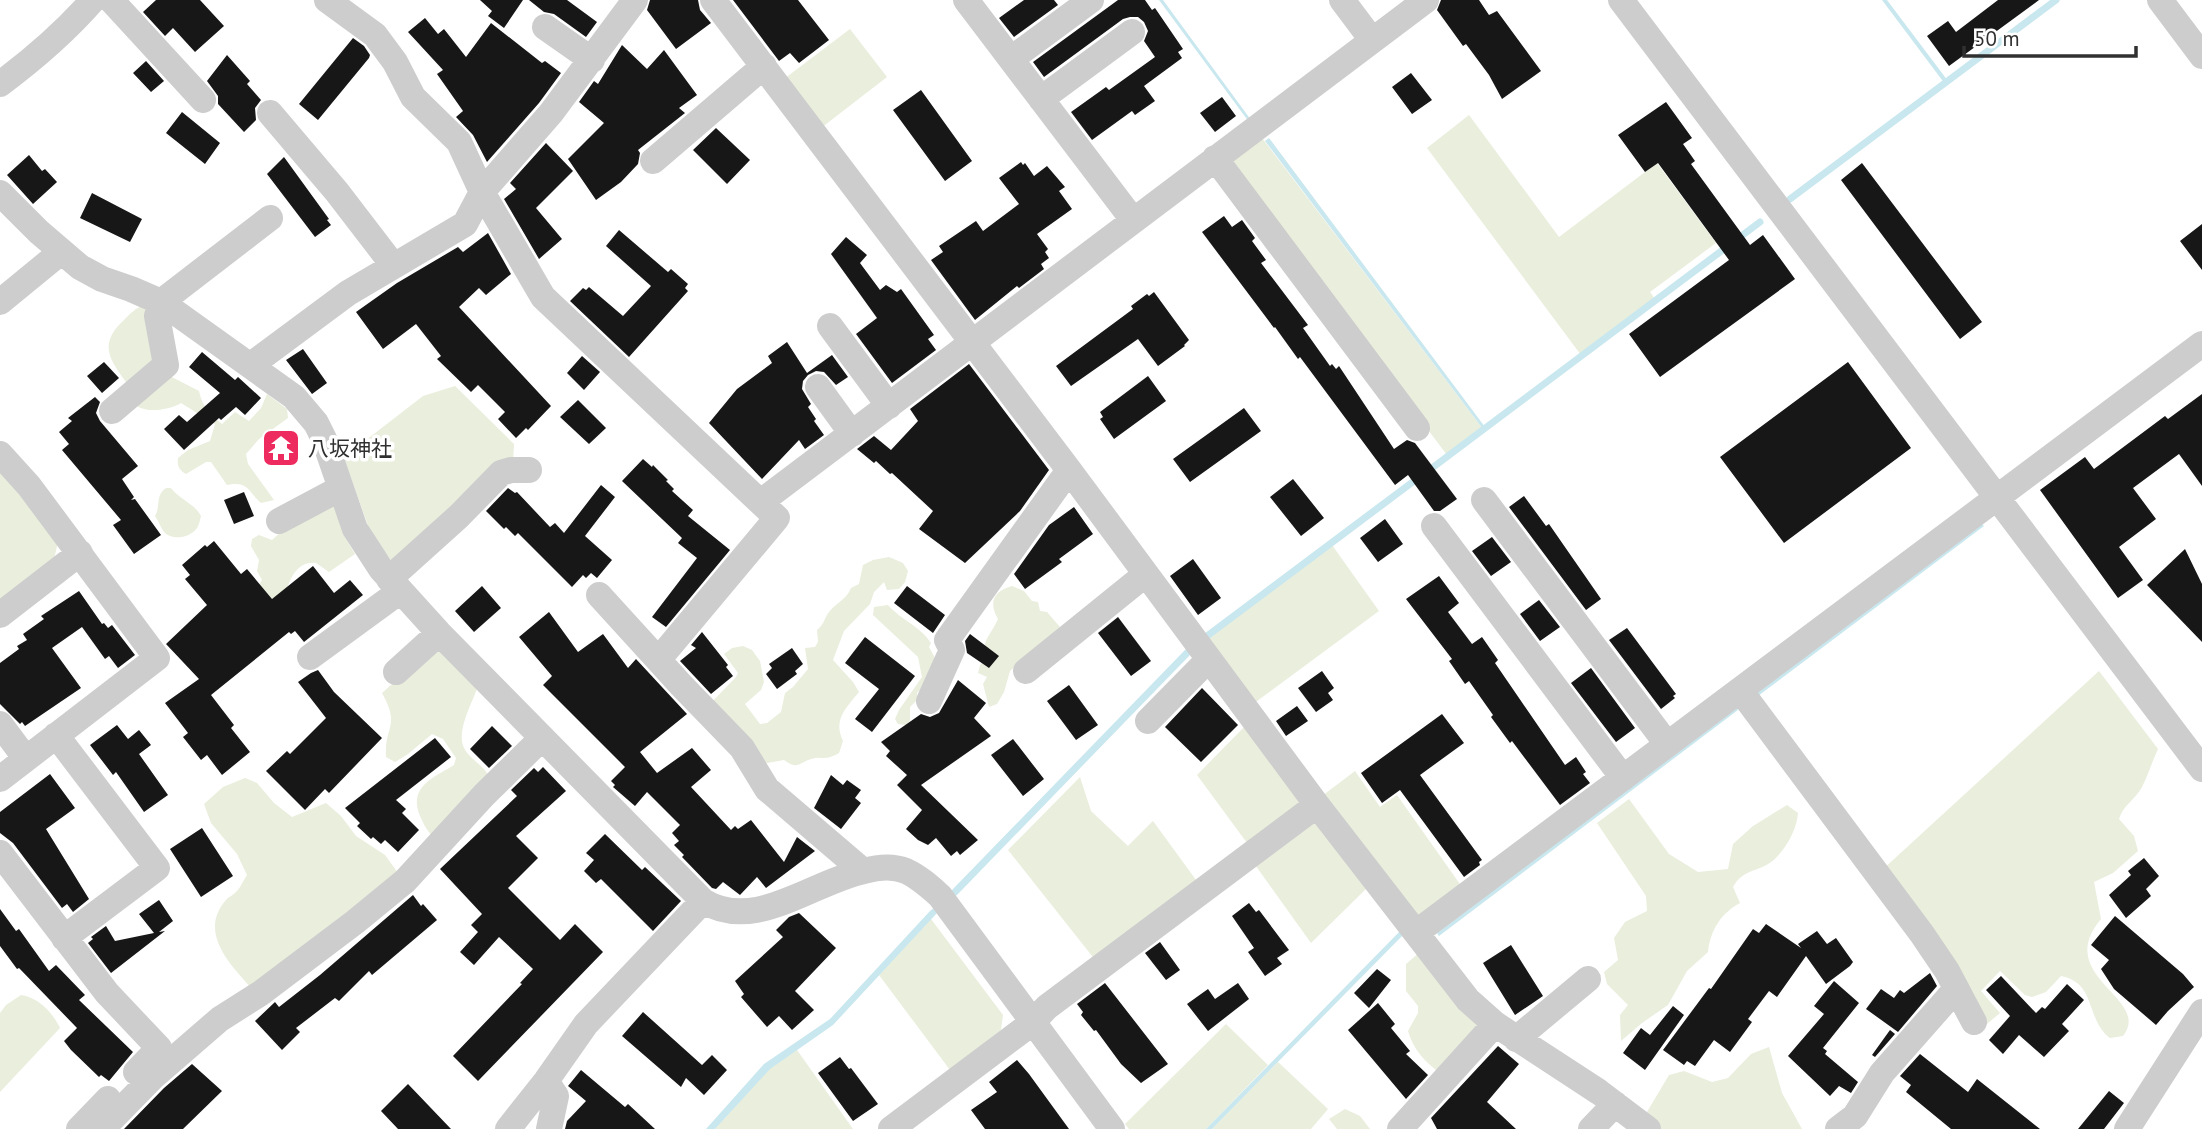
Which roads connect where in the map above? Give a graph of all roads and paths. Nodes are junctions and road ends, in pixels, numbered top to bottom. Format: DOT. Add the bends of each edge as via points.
graph roads {
  1 [pos="93,0"];
  2 [pos="111,0"];
  3 [pos="327,0"];
  4 [pos="713,0"];
  5 [pos="1091,0"];
  6 [pos="1342,0"];
  7 [pos="1426,0"];
  8 [pos="1621,0"];
  9 [pos="2160,0"];
  10 [pos="627,3"];
  11 [pos="978,5"];
  12 [pos="545,27"];
  13 [pos="1132,32"];
  14 [pos="1372,40"];
  15 [pos="2202,56"];
  16 [pos="1011,59"];
  17 [pos="592,60"];
  18 [pos="764,66"];
  19 [pos="0,84"];
  20 [pos="1041,99"];
  21 [pos="203,100"];
  22 [pos="270,113"];
  23 [pos="1215,158"];
  24 [pos="653,161"];
  25 [pos="0,192"];
  26 [pos="482,192"];
  27 [pos="270,218"];
  28 [pos="1133,220"];
  29 [pos="61,252"];
  30 [pos="393,265"];
  31 [pos="0,302"];
  32 [pos="161,302"];
  33 [pos="830,327"];
  34 [pos="973,342"];
  35 [pos="2202,344"];
  36 [pos="251,365"];
  37 [pos="818,387"];
  38 [pos="889,406"];
  39 [pos="112,411"];
  40 [pos="1417,428"];
  41 [pos="852,433"];
  42 [pos="0,454"];
  43 [pos="529,470"];
  44 [pos="1069,470"];
  45 [pos="341,488"];
  46 [pos="1996,499"];
  47 [pos="1484,500"];
  48 [pos="762,501"];
  49 [pos="279,521"];
  50 [pos="1434,526"];
  51 [pos="80,553"];
  52 [pos="1146,574"];
  53 [pos="394,585"];
  54 [pos="599,595"];
  55 [pos="0,615"];
  56 [pos="439,633"];
  57 [pos="310,657"];
  58 [pos="659,659"];
  59 [pos="1208,660"];
  60 [pos="1026,671"];
  61 [pos="396,672"];
  62 [pos="1740,690"];
  63 [pos="929,701"];
  64 [pos="1149,721"];
  65 [pos="0,724"];
  66 [pos="56,735"];
  67 [pos="542,738"];
  68 [pos="1667,744"];
  69 [pos="26,759"];
  70 [pos="2202,769"];
  71 [pos="1623,778"];
  72 [pos="0,779"];
  73 [pos="1318,805"];
  74 [pos="0,853"];
  75 [pos="863,871"];
  76 [pos="703,901"];
  77 [pos="1416,932"];
  78 [pos="64,938"];
  79 [pos="1588,979"];
  80 [pos="1956,989"];
  81 [pos="2202,1012"];
  82 [pos="1974,1022"];
  83 [pos="1032,1023"];
  84 [pos="1505,1031"];
  85 [pos="546,1081"];
  86 [pos="1615,1104"];
  87 [pos="79,1129"];
  88 [pos="102,1129"];
  89 [pos="508,1129"];
  90 [pos="549,1129"];
  91 [pos="891,1129"];
  92 [pos="1112,1129"];
  93 [pos="1401,1129"];
  94 [pos="1591,1129"];
  95 [pos="1648,1129"];
  96 [pos="1838,1129"];
  97 [pos="2127,1129"];
  1 -- 19 [label="street" via="51,43"];
  2 -- 21 [label="street"];
  3 -- 26 [label="street" via="375,35 413,97 459,142"];
  4 -- 18 [label="street"];
  5 -- 16 [label="street"];
  6 -- 14 [label="street"];
  7 -- 14 [label="street"];
  8 -- 46 [label="street"];
  9 -- 15 [label="street"];
  10 -- 17 [label="street"];
  11 -- 16 [label="street"];
  12 -- 17 [label="street"];
  13 -- 20 [label="street"];
  14 -- 23 [label="street"];
  16 -- 20 [label="street"];
  17 -- 26 [label="street"];
  18 -- 24 [label="street"];
  18 -- 34 [label="street"];
  20 -- 28 [label="street"];
  22 -- 30 [label="street"];
  23 -- 28 [label="street"];
  23 -- 40 [label="street"];
  25 -- 29 [label="street"];
  26 -- 30 [label="street" via="464,224"];
  26 -- 48 [label="street" via="542,297"];
  27 -- 32 [label="street"];
  28 -- 34 [label="street"];
  29 -- 31 [label="street"];
  29 -- 32 [label="street" via="102,279"];
  30 -- 36 [label="street"];
  32 -- 36 [label="street"];
  32 -- 39 [label="street" via="157,316 166,365"];
  33 -- 38 [label="street"];
  34 -- 38 [label="street"];
  34 -- 44 [label="street"];
  35 -- 46 [label="street"];
  36 -- 45 [label="street" via="294,397 316,423"];
  37 -- 41 [label="street"];
  38 -- 41 [label="street"];
  41 -- 48 [label="street"];
  42 -- 51 [label="street"];
  43 -- 53 [label="street" via="501,473"];
  44 -- 52 [label="street"];
  44 -- 63 [label="street" via="947,640 952,650"];
  45 -- 49 [label="street"];
  45 -- 53 [label="street" via="364,546"];
  46 -- 62 [label="street"];
  46 -- 70 [label="street"];
  47 -- 68 [label="street"];
  48 -- 58 [label="street" via="777,518"];
  50 -- 71 [label="street"];
  51 -- 55 [label="street"];
  51 -- 66 [label="street" via="157,658"];
  52 -- 59 [label="street"];
  52 -- 60 [label="street"];
  53 -- 56 [label="street"];
  53 -- 57 [label="street"];
  54 -- 58 [label="street"];
  56 -- 61 [label="street"];
  56 -- 67 [label="street"];
  58 -- 75 [label="street" via="742,748 767,789"];
  59 -- 64 [label="street"];
  59 -- 73 [label="street"];
  62 -- 68 [label="street"];
  62 -- 80 [label="street" via="1922,934"];
  65 -- 69 [label="street"];
  66 -- 69 [label="street"];
  66 -- 78 [label="street" via="157,868"];
  67 -- 76 [label="street"];
  67 -- 88 [label="street" via="405,881 293,969 220,1019"];
  68 -- 71 [label="street"];
  69 -- 72 [label="street"];
  71 -- 77 [label="street"];
  73 -- 77 [label="street"];
  73 -- 83 [label="street" via="1047,1007"];
  74 -- 78 [label="street"];
  75 -- 76 [label="street" via="749,912 732,912"];
  75 -- 83 [label="street" via="883,866 922,880 940,897"];
  76 -- 85 [label="street" via="586,1024"];
  77 -- 84 [label="street" via="1468,1000"];
  78 -- 87 [label="street" via="159,1048"];
  79 -- 84 [label="street"];
  80 -- 82 [label="street"];
  80 -- 96 [label="street" via="1882,1073 1855,1116"];
  81 -- 97 [label="street"];
  83 -- 91 [label="street"];
  83 -- 92 [label="street"];
  84 -- 86 [label="street"];
  84 -- 93 [label="street"];
  85 -- 89 [label="street"];
  85 -- 90 [label="street" via="556,1096"];
  86 -- 94 [label="street"];
  86 -- 95 [label="street"];
}
